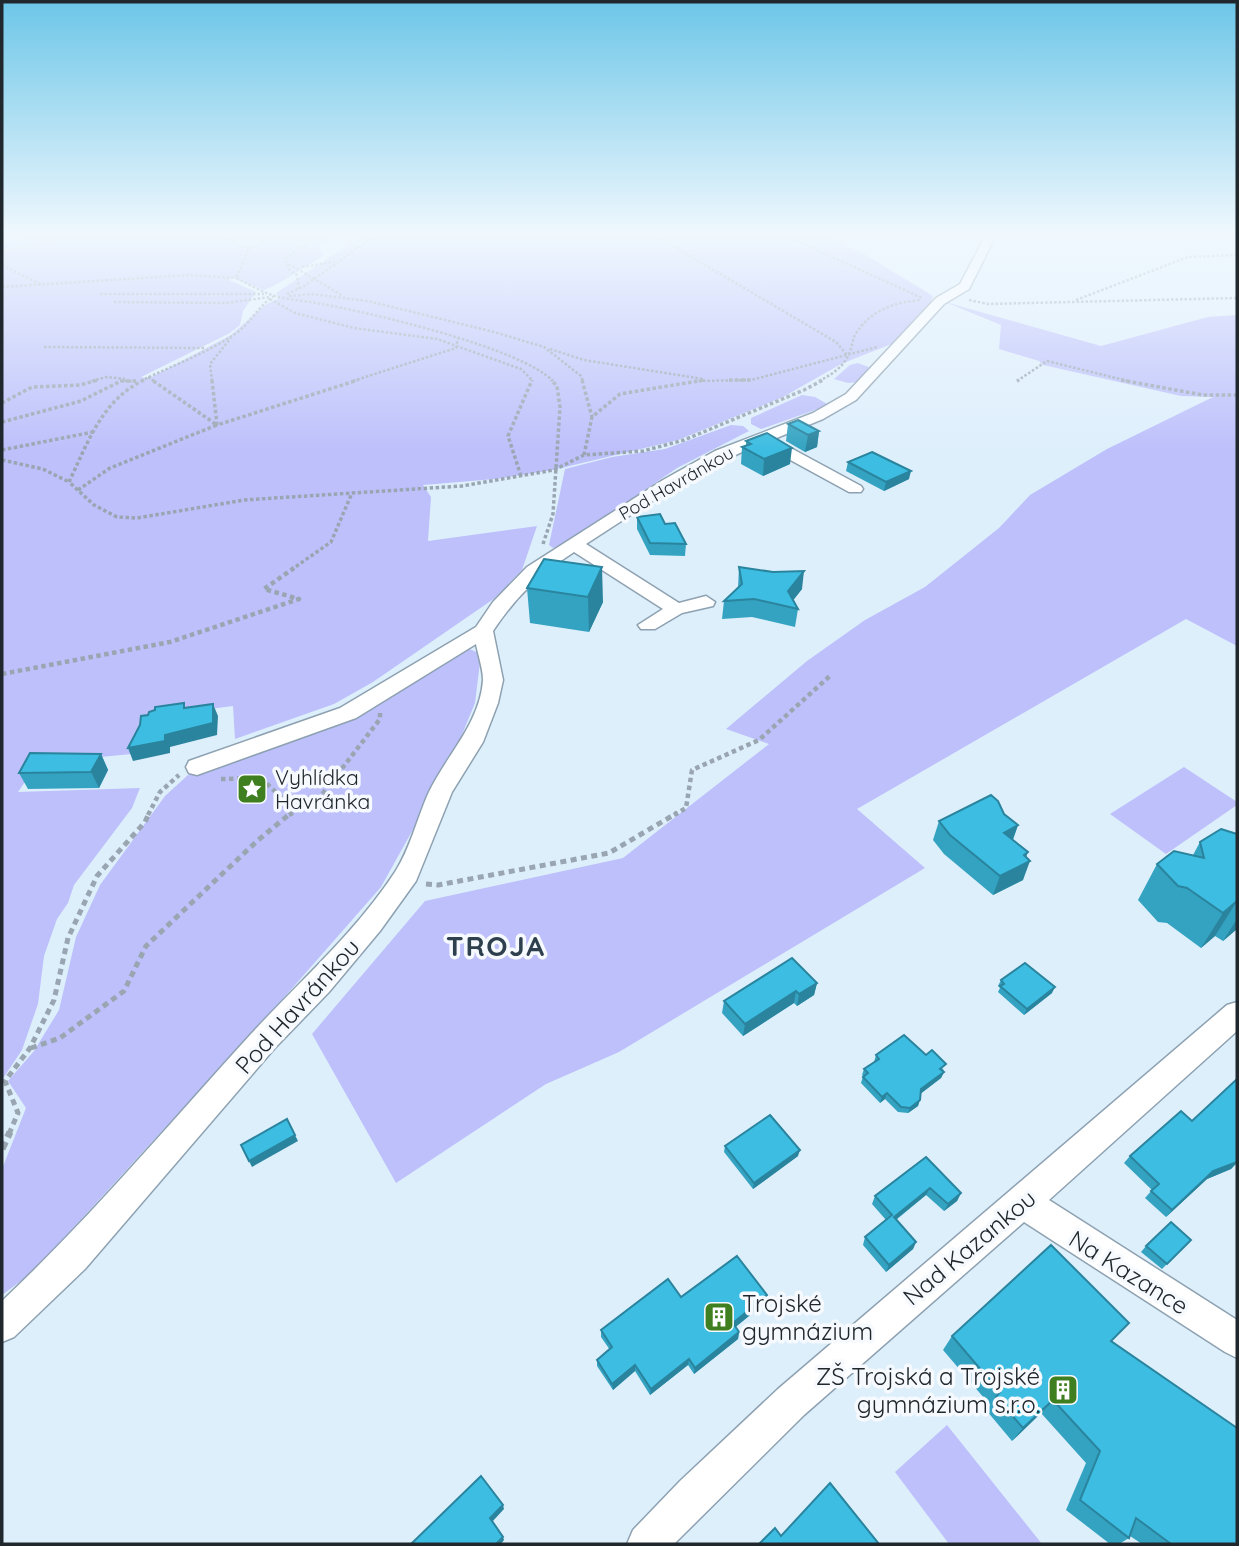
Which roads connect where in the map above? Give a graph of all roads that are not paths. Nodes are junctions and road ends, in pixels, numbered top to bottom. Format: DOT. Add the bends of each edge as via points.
graph roads {
  1 [pos="937,307"];
  2 [pos="761,437"];
  3 [pos="855,489"];
  4 [pos="575,545"];
  5 [pos="706,602"];
  6 [pos="676,609"];
  7 [pos="648,625"];
  8 [pos="483,631"];
  9 [pos="197,767"];
  10 [pos="1237,1014"];
  11 [pos="1022,1202"];
  12 [pos="2,1325"];
  13 [pos="1237,1340"];
  14 [pos="647,1544"];
  1 -- 2 [label="street, Pod Havránkou" via="851,397 818,416"];
  2 -- 3 [label="street"];
  2 -- 4 [label="street, Pod Havránkou" via="669,484"];
  4 -- 6 [label="street"];
  4 -- 8 [label="street, Pod Havránkou" via="533,571"];
  5 -- 6 [label="street"];
  6 -- 7 [label="street"];
  8 -- 9 [label="street, Pod Havránkou" via="348,713"];
  8 -- 12 [label="street, Pod Havránkou" via="493,680 487,703 401,882 354,944 73,1257"];
  10 -- 11 [label="street, Nad Kazankou"];
  11 -- 13 [label="street, Na Kazance"];
  11 -- 14 [label="street, Nad Kazankou" via="844,1353 696,1490"];
}
